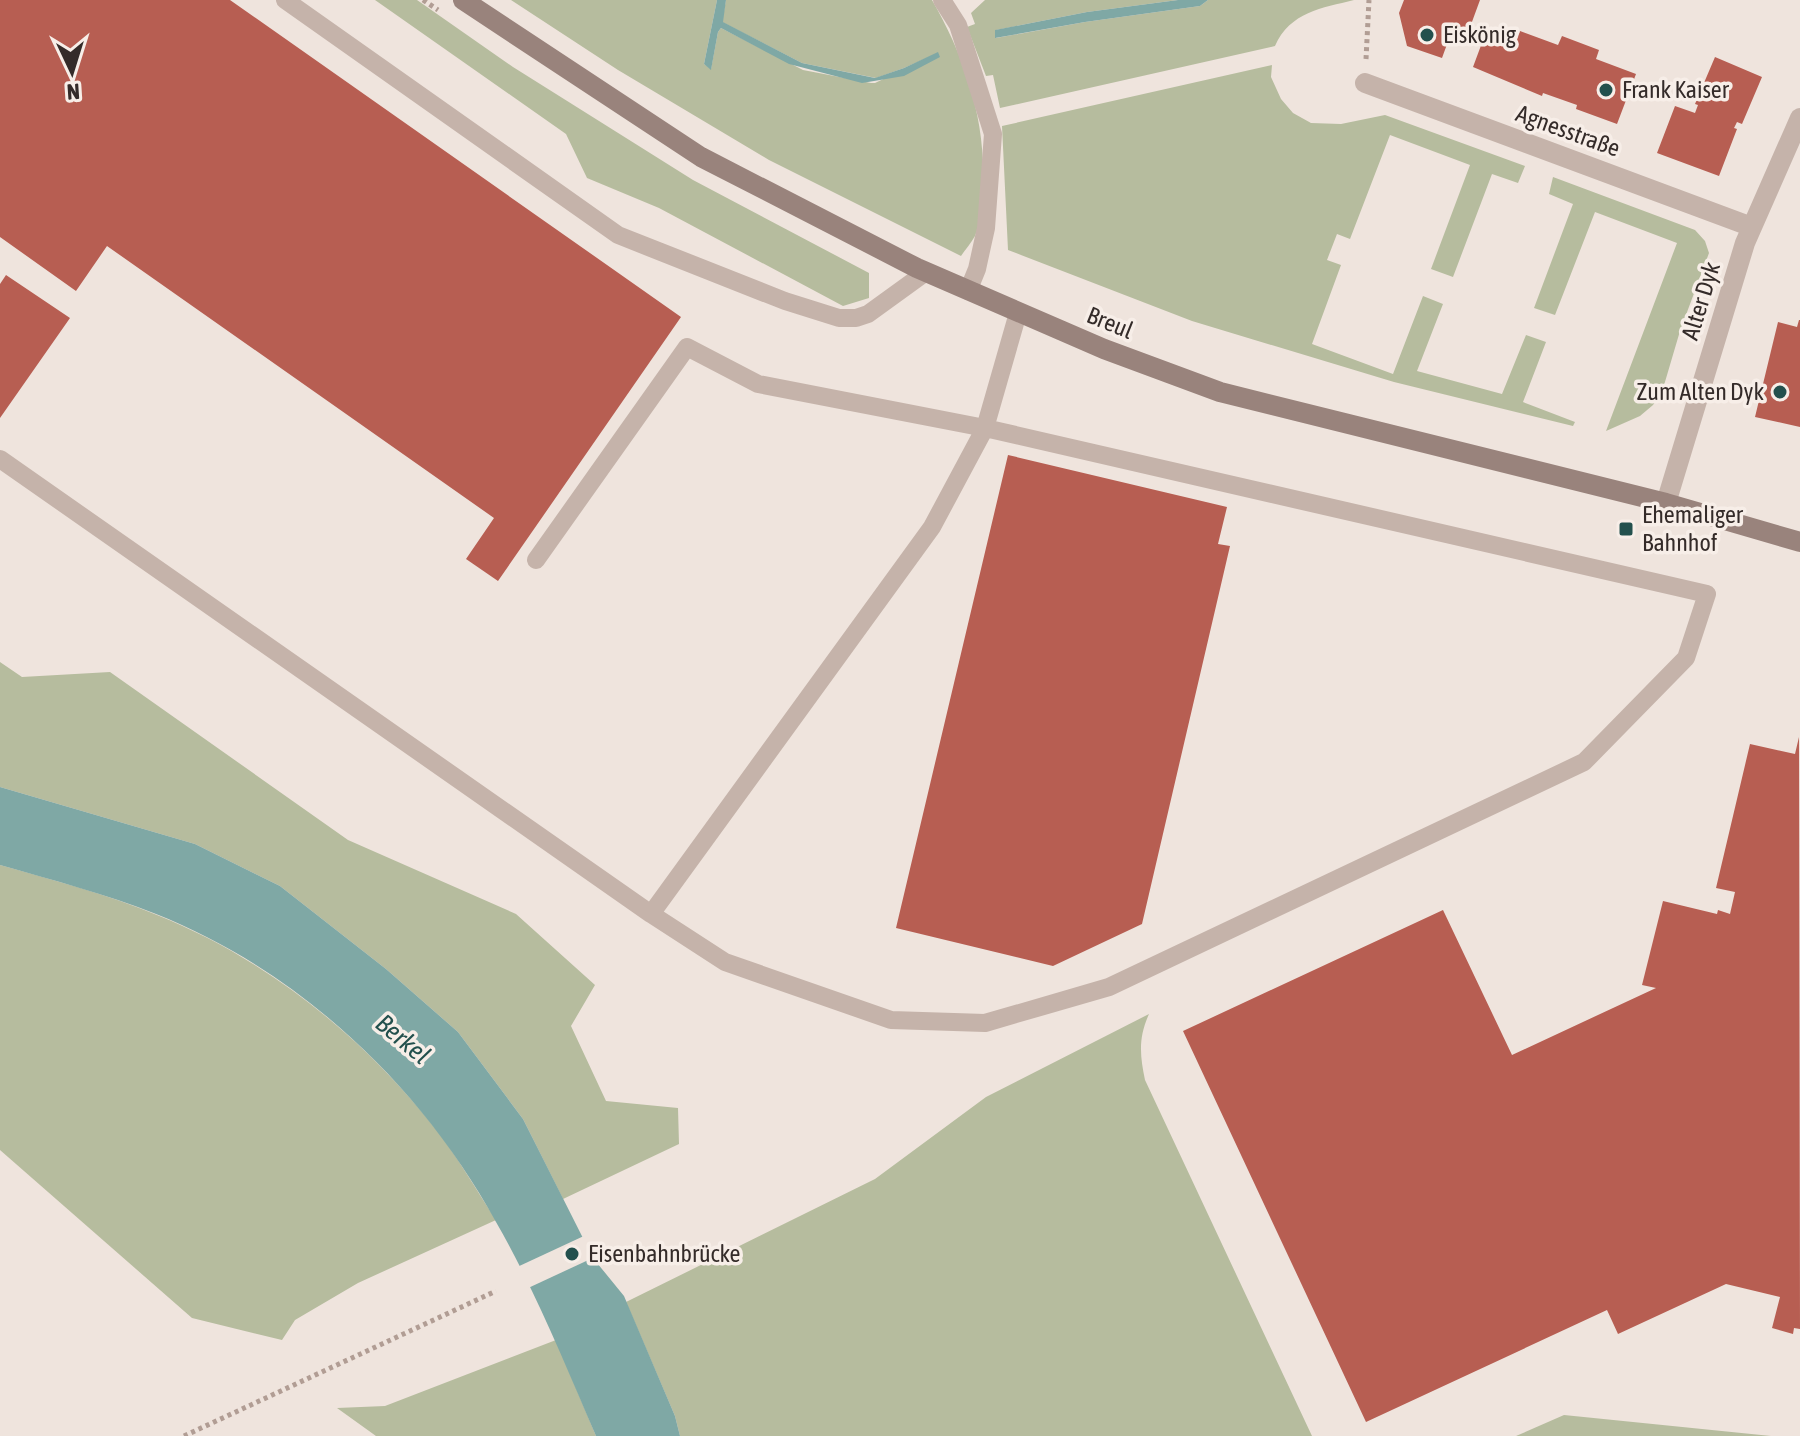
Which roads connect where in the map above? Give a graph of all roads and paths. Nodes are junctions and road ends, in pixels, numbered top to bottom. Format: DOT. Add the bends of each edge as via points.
graph roads {
  1 [pos="285,0"];
  2 [pos="463,0"];
  3 [pos="942,0"];
  4 [pos="1369,0"];
  5 [pos="1365,83"];
  6 [pos="1800,118"];
  7 [pos="1752,227"];
  8 [pos="926,272"];
  9 [pos="968,291"];
  10 [pos="1018,313"];
  11 [pos="985,428"];
  12 [pos="0,459"];
  13 [pos="1666,503"];
  14 [pos="1800,542"];
  15 [pos="536,560"];
  16 [pos="651,914"];
  17 [pos="496,1291"];
  18 [pos="184,1436"];
  1 -- 8 [label="lane" via="618,235 839,318 868,314"];
  2 -- 8 [label="main road, Breul" via="701,157"];
  3 -- 9 [label="lane" via="958,25 993,134 986,228"];
  4 -- 5 [label="path"];
  5 -- 7 [label="street, Agnesstraße"];
  6 -- 7 [label="street, Alter Dyk"];
  7 -- 13 [label="street, Alter Dyk"];
  8 -- 9 [label="main road, Breul"];
  9 -- 10 [label="main road, Breul"];
  10 -- 11 [label="lane"];
  10 -- 13 [label="main road, Breul" via="1220,392"];
  11 -- 15 [label="lane" via="758,384 687,347"];
  11 -- 16 [label="lane" via="932,527"];
  11 -- 16 [label="lane" via="1707,594 1686,658 1584,762 1109,987 985,1023 891,1020 725,962"];
  12 -- 16 [label="lane"];
  13 -- 14 [label="main road, Breul"];
  17 -- 18 [label="path"];
}
